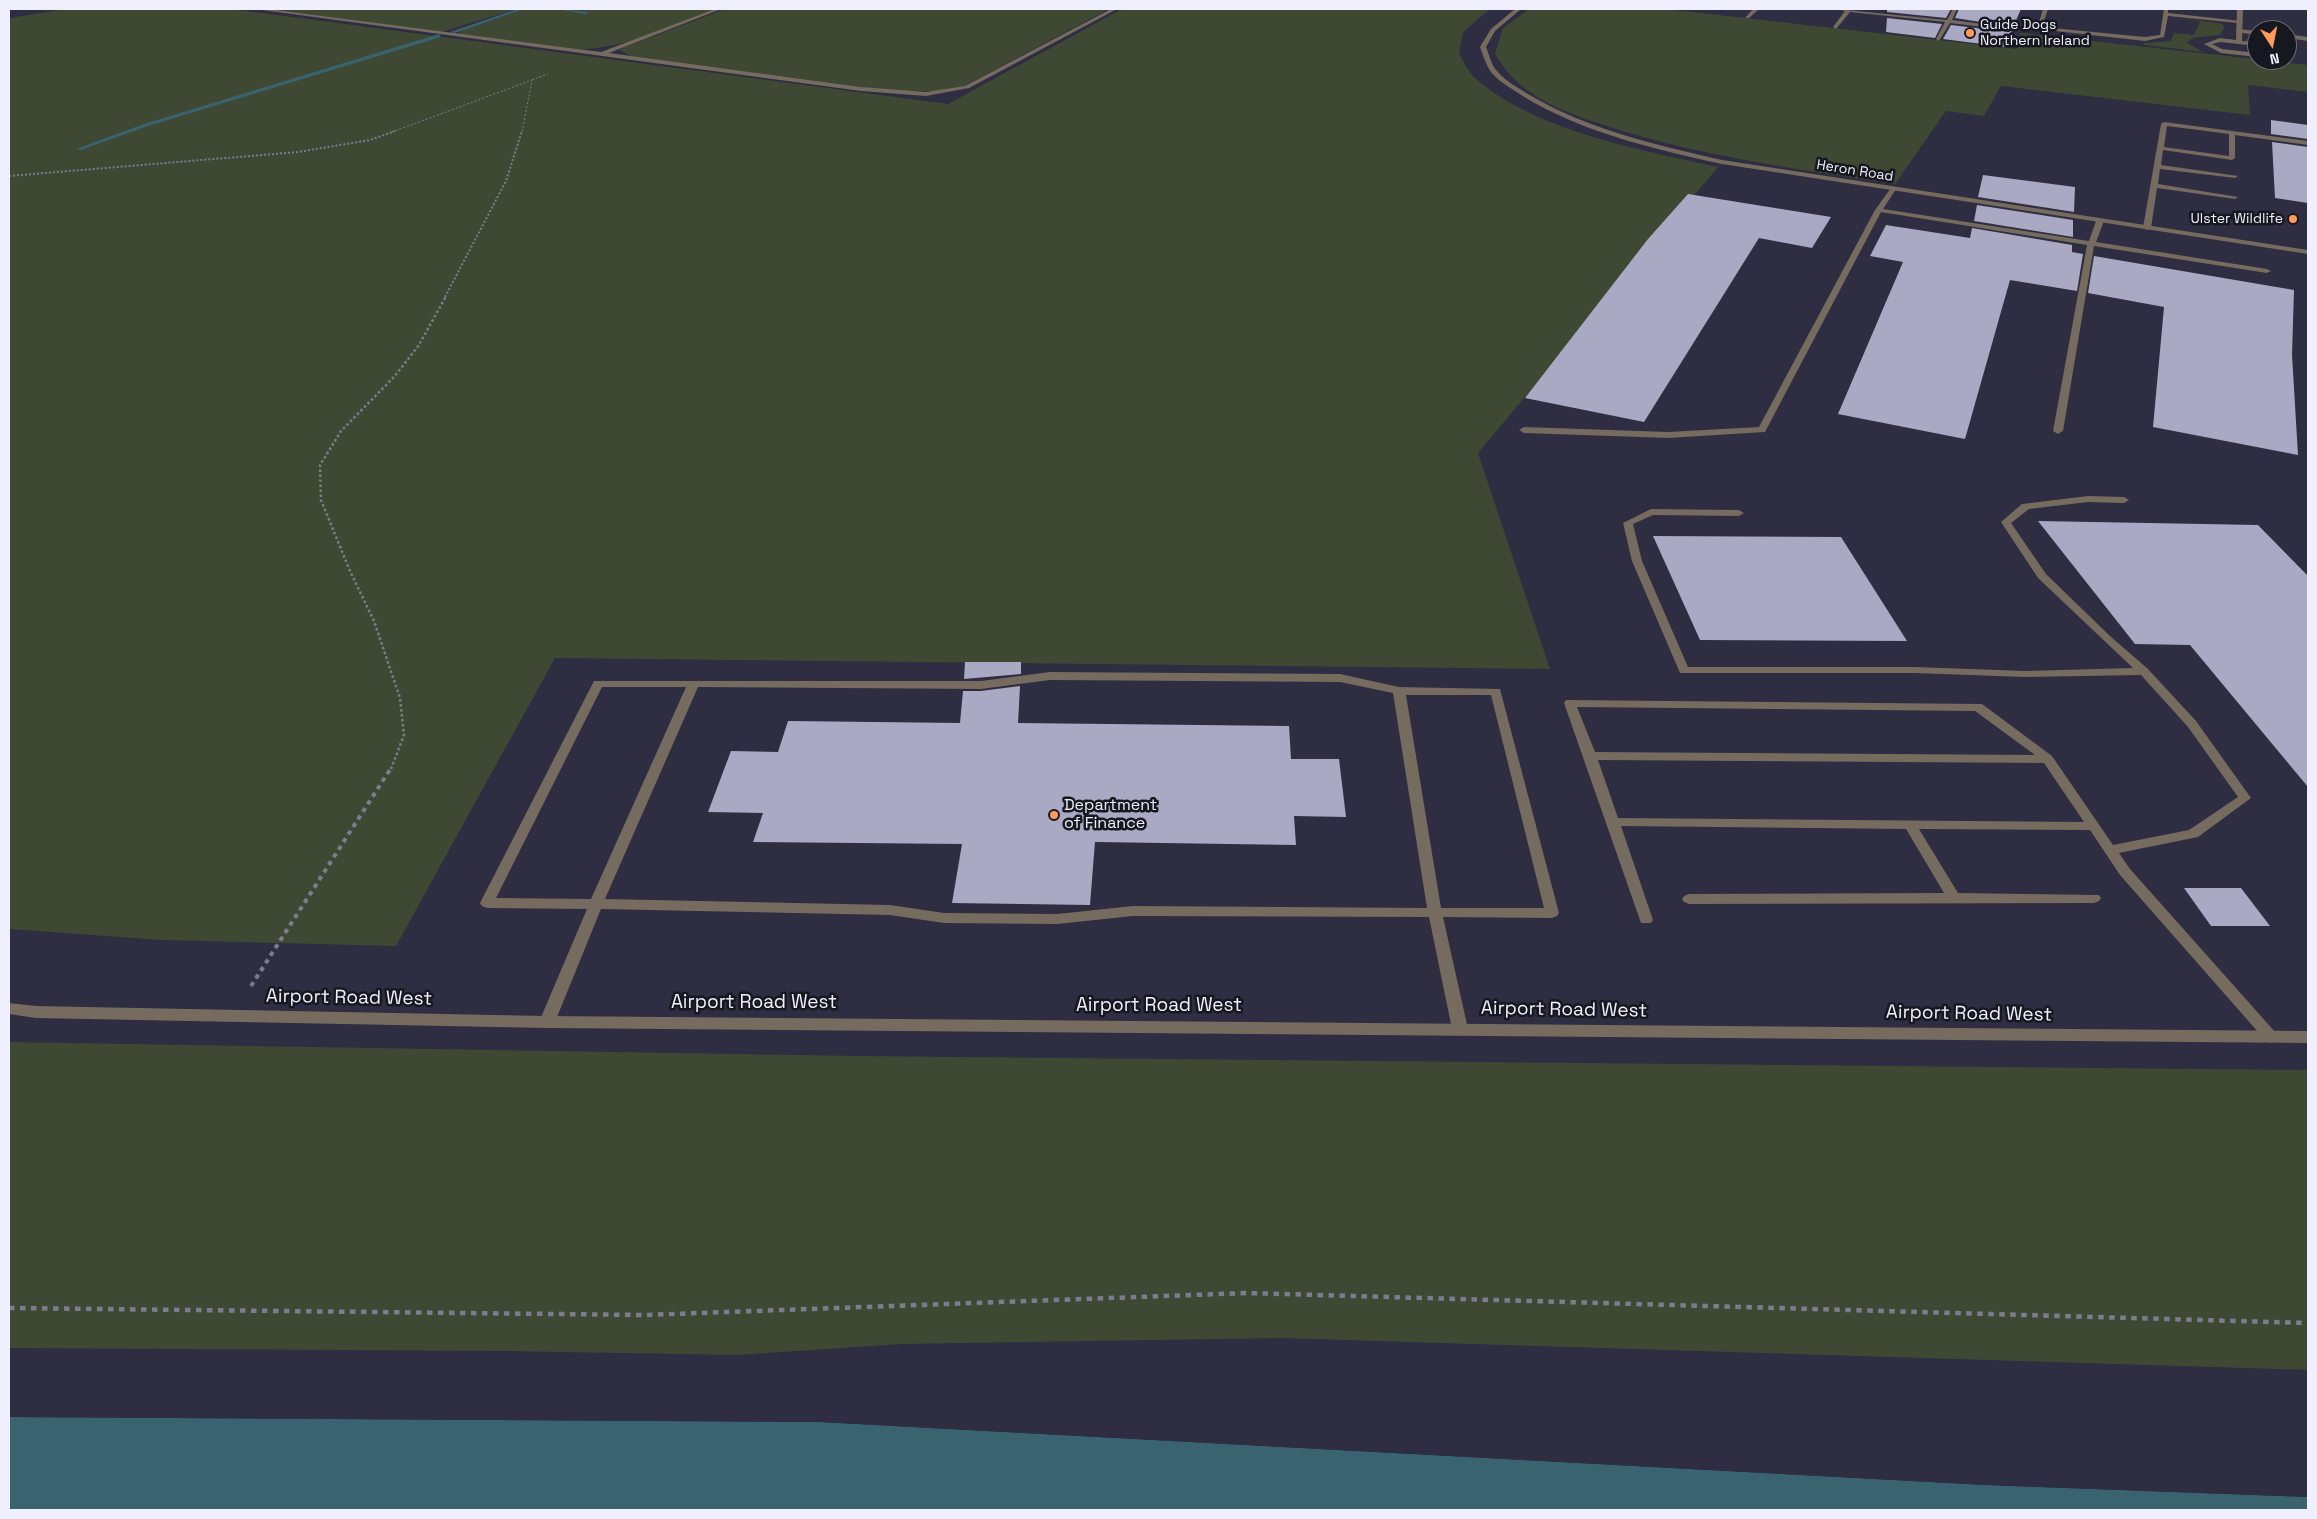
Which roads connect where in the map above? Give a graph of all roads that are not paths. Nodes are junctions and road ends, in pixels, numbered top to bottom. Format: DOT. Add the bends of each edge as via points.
graph roads {
  1 [pos="258,9"];
  2 [pos="719,9"];
  3 [pos="1114,9"];
  4 [pos="1518,9"];
  5 [pos="1756,9"];
  6 [pos="1838,9"];
  7 [pos="1849,9"];
  8 [pos="1955,9"];
  9 [pos="2045,9"];
  10 [pos="2240,9"];
  11 [pos="2166,11"];
  12 [pos="1747,17"];
  13 [pos="1948,21"];
  14 [pos="2238,21"];
  15 [pos="1836,27"];
  16 [pos="2010,28"];
  17 [pos="2238,31"];
  18 [pos="2247,32"];
  19 [pos="1939,39"];
  20 [pos="2239,40"];
  21 [pos="2247,42"];
  22 [pos="602,54"];
  23 [pos="2247,54"];
  24 [pos="2232,133"];
  25 [pos="2308,143"];
  26 [pos="2159,148"];
  27 [pos="2156,166"];
  28 [pos="2235,176"];
  29 [pos="2153,185"];
  30 [pos="1893,189"];
  31 [pos="2235,197"];
  32 [pos="1879,210"];
  33 [pos="2100,221"];
  34 [pos="2147,228"];
  35 [pos="2091,244"];
  36 [pos="2308,252"];
  37 [pos="2267,271"];
  38 [pos="1524,430"];
  39 [pos="2058,431"];
  40 [pos="2124,500"];
  41 [pos="1739,513"];
  42 [pos="2144,671"];
  43 [pos="693,684"];
  44 [pos="1399,691"];
  45 [pos="1590,756"];
  46 [pos="2048,759"];
  47 [pos="1613,822"];
  48 [pos="1910,824"];
  49 [pos="2093,826"];
  50 [pos="2110,850"];
  51 [pos="1954,898"];
  52 [pos="2094,898"];
  53 [pos="1689,899"];
  54 [pos="596,904"];
  55 [pos="1435,912"];
  56 [pos="1646,920"];
  57 [pos="9,1009"];
  58 [pos="547,1022"];
  59 [pos="1460,1029"];
  60 [pos="2271,1037"];
  61 [pos="2308,1037"];
  1 -- 22 [label="street"];
  2 -- 22 [label="street"];
  3 -- 22 [label="street" via="967,87 926,94 861,89"];
  4 -- 30 [label="street, Heron Road" via="1495,27 1483,47 1494,71 1508,84 1550,110 1615,134 1713,160"];
  5 -- 12 [label="street"];
  6 -- 7 [label="street"];
  7 -- 13 [label="street"];
  7 -- 15 [label="street"];
  8 -- 13 [label="street"];
  9 -- 11 [label="street" via="2039,28 2145,39 2162,36"];
  10 -- 14 [label="street"];
  11 -- 14 [label="street"];
  13 -- 16 [label="street"];
  13 -- 19 [label="street"];
  14 -- 17 [label="street"];
  17 -- 18 [label="street"];
  17 -- 20 [label="street"];
  20 -- 21 [label="street"];
  20 -- 23 [label="street" via="2207,44 2221,51"];
  24 -- 25 [label="street"];
  24 -- 26 [label="street" via="2164,124"];
  24 -- 26 [label="street" via="2232,158"];
  26 -- 27 [label="street"];
  27 -- 28 [label="street"];
  27 -- 29 [label="street"];
  29 -- 31 [label="street"];
  29 -- 34 [label="street"];
  30 -- 32 [label="street"];
  30 -- 33 [label="street, Heron Road"];
  32 -- 35 [label="street"];
  32 -- 38 [label="street" via="1762,430 1668,435"];
  33 -- 34 [label="street, Heron Road"];
  33 -- 35 [label="street"];
  34 -- 36 [label="street, Heron Road"];
  35 -- 37 [label="street"];
  35 -- 39 [label="street"];
  40 -- 42 [label="street" via="2088,499 2026,506 2006,522 2042,576"];
  41 -- 42 [label="street" via="1651,512 1628,523 1637,562 1684,671 1915,670 2025,674"];
  42 -- 50 [label="street" via="2192,724 2245,798 2193,834"];
  43 -- 44 [label="street" via="981,685 1050,676 1340,678"];
  43 -- 54 [label="street"];
  43 -- 54 [label="street" via="598,683 487,903"];
  44 -- 55 [label="street"];
  44 -- 55 [label="street" via="1496,692 1552,912"];
  45 -- 46 [label="street"];
  45 -- 46 [label="street" via="1570,703 1978,707"];
  45 -- 47 [label="street"];
  46 -- 49 [label="street"];
  47 -- 48 [label="street"];
  47 -- 56 [label="street"];
  48 -- 49 [label="street"];
  48 -- 51 [label="street"];
  49 -- 50 [label="street"];
  50 -- 60 [label="street" via="2125,872"];
  51 -- 52 [label="street"];
  51 -- 53 [label="street"];
  54 -- 55 [label="street" via="890,910 954,918 1057,918 1133,911"];
  54 -- 58 [label="street"];
  55 -- 59 [label="street"];
  57 -- 58 [label="street, Airport Road West"];
  58 -- 59 [label="street, Airport Road West"];
  59 -- 60 [label="street, Airport Road West"];
  60 -- 61 [label="street, Airport Road West"];
}
